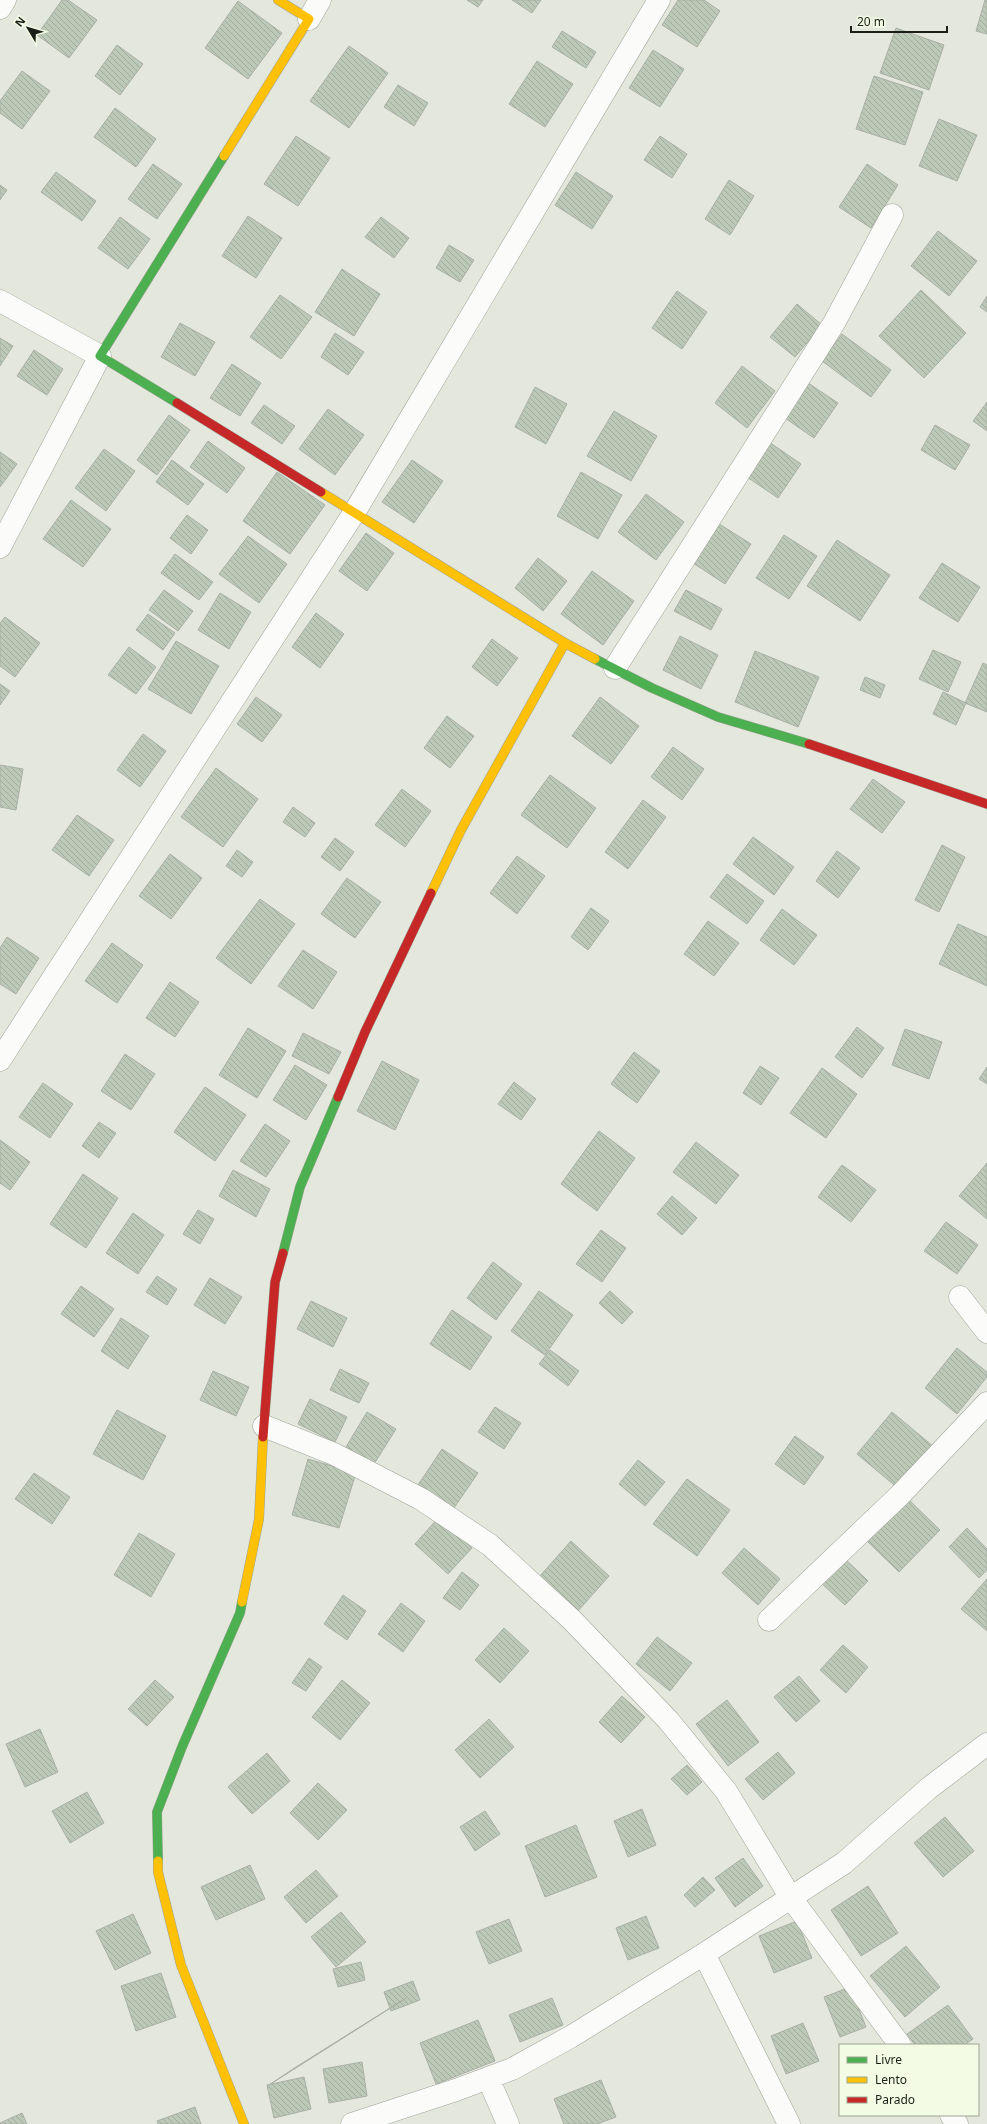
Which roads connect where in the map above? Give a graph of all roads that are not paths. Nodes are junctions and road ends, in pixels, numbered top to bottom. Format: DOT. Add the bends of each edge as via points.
graph roads {
  1 [pos="5,0"];
  2 [pos="278,0"];
  3 [pos="320,0"];
  4 [pos="659,0"];
  5 [pos="0,8"];
  6 [pos="309,18"];
  7 [pos="892,216"];
  8 [pos="0,302"];
  9 [pos="100,356"];
  10 [pos="354,513"];
  11 [pos="0,547"];
  12 [pos="565,643"];
  13 [pos="615,668"];
  14 [pos="987,804"];
  15 [pos="0,1060"];
  16 [pos="960,1297"];
  17 [pos="987,1332"];
  18 [pos="987,1403"];
  19 [pos="264,1426"];
  20 [pos="769,1620"];
  21 [pos="987,1744"];
  22 [pos="791,1898"];
  23 [pos="704,1954"];
  24 [pos="899,2044"];
  25 [pos="488,2078"];
  26 [pos="244,2124"];
  27 [pos="352,2124"];
  28 [pos="508,2124"];
  29 [pos="789,2124"];
  1 -- 5 [label="street"];
  2 -- 6 [label="street"];
  3 -- 6 [label="street"];
  4 -- 10 [label="street"];
  6 -- 9 [label="street"];
  7 -- 13 [label="street" via="834,323"];
  8 -- 9 [label="street"];
  9 -- 10 [label="street"];
  9 -- 11 [label="street"];
  10 -- 12 [label="street"];
  10 -- 15 [label="street"];
  12 -- 13 [label="street"];
  12 -- 19 [label="street" via="461,830 365,1032 300,1187 275,1282"];
  13 -- 14 [label="street" via="718,717 819,747"];
  16 -- 17 [label="street"];
  18 -- 20 [label="street" via="900,1494"];
  19 -- 22 [label="street" via="334,1454 421,1499 490,1545 572,1620 668,1720 726,1791"];
  19 -- 26 [label="street" via="259,1519 240,1613 182,1746 157,1812 158,1872 181,1965"];
  21 -- 22 [label="street" via="929,1788 844,1863"];
  22 -- 23 [label="street"];
  22 -- 24 [label="street"];
  23 -- 25 [label="street" via="572,2036 512,2069"];
  23 -- 29 [label="street"];
  25 -- 27 [label="street"];
  25 -- 28 [label="street"];
}
